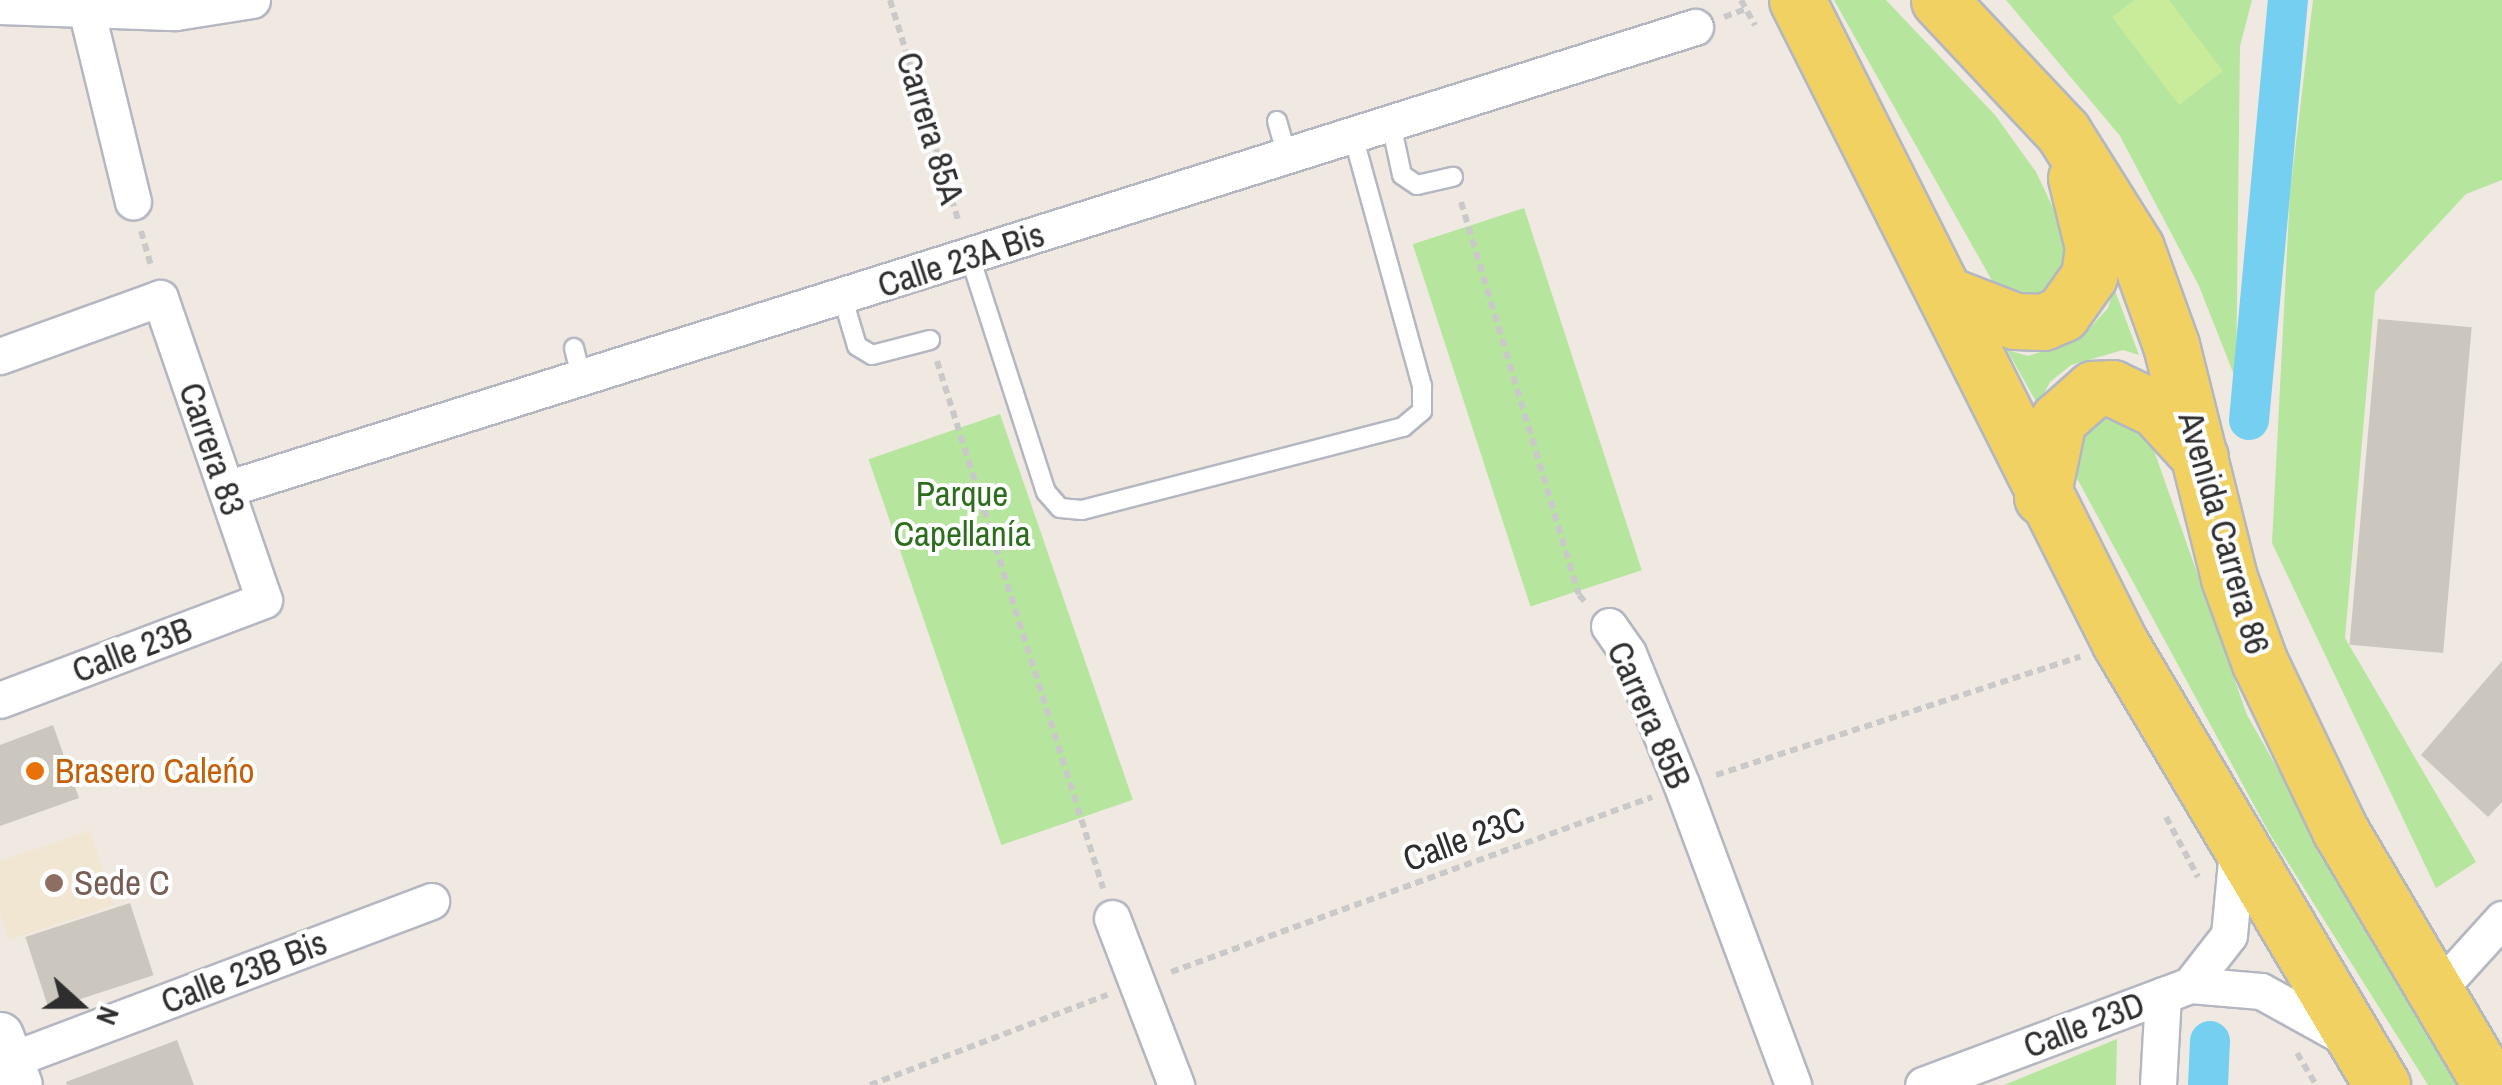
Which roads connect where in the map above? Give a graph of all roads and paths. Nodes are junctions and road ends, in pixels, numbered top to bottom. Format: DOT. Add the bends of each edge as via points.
graph roads {
  1 [pos="252,0"];
  2 [pos="890,0"];
  3 [pos="1798,0"];
  4 [pos="1939,0"];
  5 [pos="0,6"];
  6 [pos="87,13"];
  7 [pos="1695,27"];
  8 [pos="1277,121"];
  9 [pos="1391,124"];
  10 [pos="2063,132"];
  11 [pos="1353,136"];
  12 [pos="1287,157"];
  13 [pos="1453,177"];
  14 [pos="133,201"];
  15 [pos="970,257"];
  16 [pos="1945,294"];
  17 [pos="160,298"];
  18 [pos="843,299"];
  19 [pos="930,340"];
  20 [pos="0,356"];
  21 [pos="2202,460"];
  22 [pos="226,488"];
  23 [pos="2042,496"];
  24 [pos="264,600"];
  25 [pos="1609,626"];
  26 [pos="2080,657"];
  27 [pos="0,700"];
  28 [pos="1682,786"];
  29 [pos="2238,850"];
  30 [pos="431,902"];
  31 [pos="1112,918"];
  32 [pos="2502,918"];
  33 [pos="1137,984"];
  34 [pos="2176,990"];
  35 [pos="2435,993"];
  36 [pos="7,1061"];
  37 [pos="2370,1066"];
  38 [pos="870,1085"];
  39 [pos="1176,1085"];
  40 [pos="1793,1085"];
  41 [pos="1923,1085"];
  42 [pos="2158,1085"];
  43 [pos="2491,1085"];
  1 -- 6 [label="street" via="176,12"];
  2 -- 15 [label="path, Carrera 85A"];
  3 -- 16 [label="main road"];
  4 -- 10 [label="main road, Avenida Carrera 86"];
  5 -- 6 [label="street"];
  6 -- 14 [label="street"];
  7 -- 9 [label="street, Calle 23A Bis"];
  8 -- 12 [label="lane"];
  9 -- 11 [label="street, Calle 23A Bis"];
  9 -- 13 [label="lane" via="1402,176 1417,184"];
  10 -- 16 [label="main road" via="2093,247 2078,298 2043,322 2015,321"];
  10 -- 21 [label="main road, Avenida Carrera 86" via="2136,248"];
  11 -- 12 [label="street, Calle 23A Bis"];
  11 -- 15 [label="lane" via="1422,386 1422,410 1403,427 1082,510 1060,508 1046,492"];
  12 -- 15 [label="street, Calle 23A Bis"];
  13 -- 25 [label="path, Carrera 85B" via="1579,595"];
  14 -- 17 [label="path"];
  15 -- 18 [label="street, Calle 23A Bis"];
  16 -- 23 [label="main road"];
  17 -- 20 [label="street"];
  17 -- 22 [label="street, Carrera 83"];
  18 -- 19 [label="lane" via="858,346 872,355"];
  18 -- 22 [label="street, Calle 23A Bis" via="578,364"];
  19 -- 31 [label="path"];
  21 -- 23 [label="main road" via="2156,409 2112,388 2094,389 2058,420"];
  21 -- 35 [label="main road, Avenida Carrera 86" via="2230,578 2260,663 2340,830"];
  22 -- 24 [label="street, Carrera 83"];
  23 -- 29 [label="main road"];
  24 -- 27 [label="street, Calle 23B"];
  25 -- 28 [label="street, Carrera 85B" via="1628,653"];
  26 -- 28 [label="path, Calle 23C"];
  28 -- 33 [label="path, Calle 23C"];
  28 -- 40 [label="street, Carrera 85B"];
  29 -- 34 [label="street, Calle 23D" via="2229,935"];
  29 -- 37 [label="main road"];
  30 -- 36 [label="street, Calle 23B Bis"];
  31 -- 33 [label="street"];
  32 -- 35 [label="street"];
  33 -- 38 [label="path, Calle 23C"];
  33 -- 39 [label="street"];
  34 -- 37 [label="street, Calle 23D" via="2260,991"];
  34 -- 41 [label="street, Calle 23D"];
  34 -- 42 [label="street"];
  35 -- 43 [label="main road, Avenida Carrera 86"];
}
